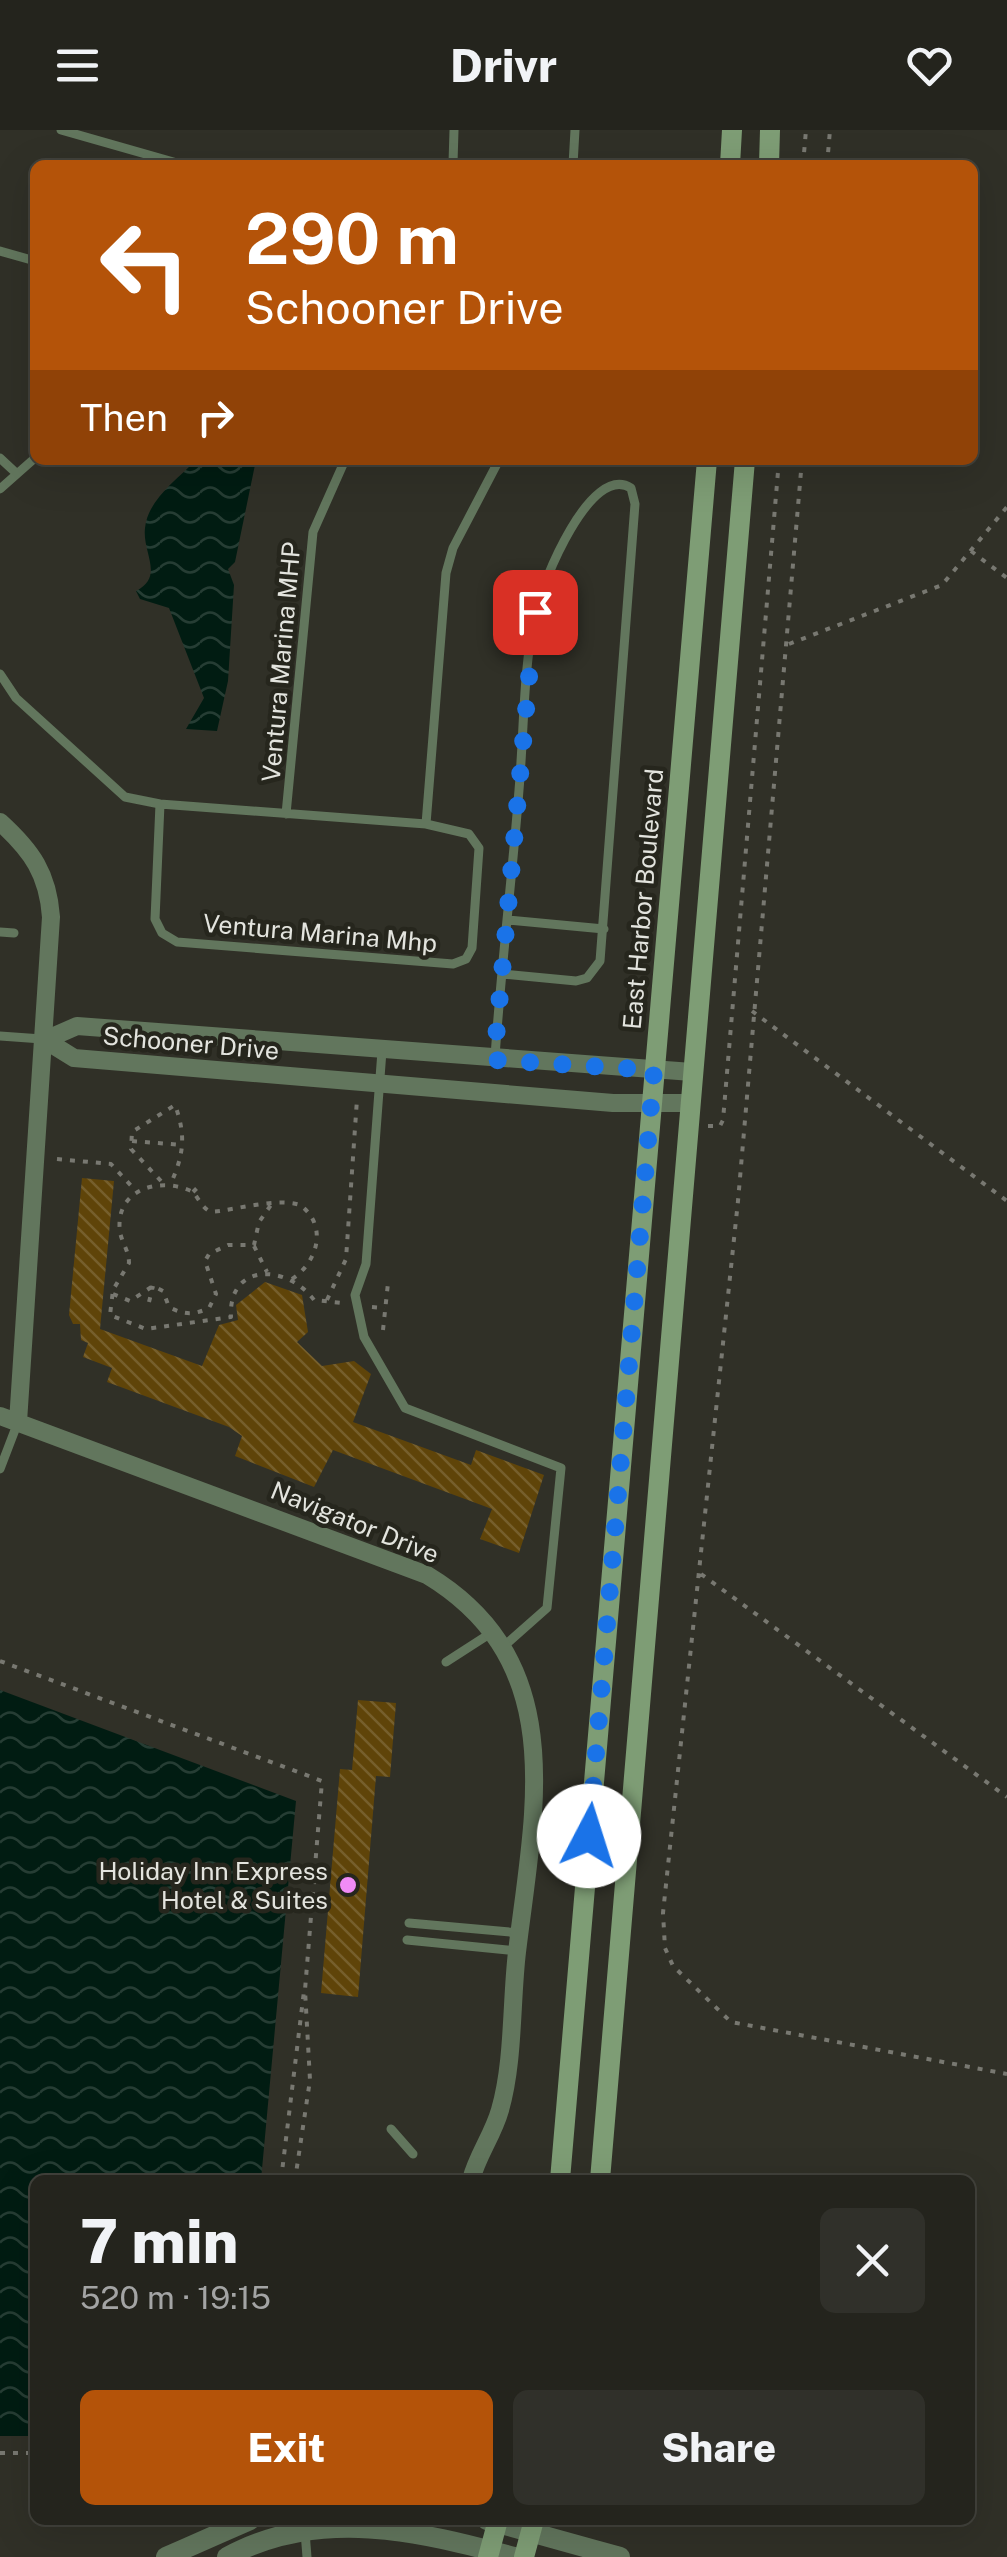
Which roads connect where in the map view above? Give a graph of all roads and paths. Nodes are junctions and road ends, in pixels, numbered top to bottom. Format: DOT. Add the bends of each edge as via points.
graph roads {
  1 [pos="61,130"];
  2 [pos="454,130"];
  3 [pos="575,130"];
  4 [pos="732,130"];
  5 [pos="770,130"];
  6 [pos="806,130"];
  7 [pos="830,130"];
  8 [pos="166,160"];
  9 [pos="451,160"];
  10 [pos="573,160"];
  11 [pos="730,160"];
  12 [pos="769,160"];
  13 [pos="804,160"];
  14 [pos="827,160"];
  15 [pos="0,251"];
  16 [pos="30,260"];
  17 [pos="0,458"];
  18 [pos="30,462"];
  19 [pos="343,465"];
  20 [pos="497,465"];
  21 [pos="707,465"];
  22 [pos="745,465"];
  23 [pos="779,465"];
  24 [pos="802,465"];
  25 [pos="15,472"];
  26 [pos="0,489"];
  27 [pos="1007,506"];
  28 [pos="970,551"];
  29 [pos="1007,578"];
  30 [pos="789,644"];
  31 [pos="0,674"];
  32 [pos="160,804"];
  33 [pos="286,814"];
  34 [pos="0,822"];
  35 [pos="426,824"];
  36 [pos="508,920"];
  37 [pos="604,929"];
  38 [pos="0,932"];
  39 [pos="14,933"];
  40 [pos="502,974"];
  41 [pos="752,1011"];
  42 [pos="0,1036"];
  43 [pos="45,1040"];
  44 [pos="382,1051"];
  45 [pos="494,1060"];
  46 [pos="654,1070"];
  47 [pos="692,1072"];
  48 [pos="380,1084"];
  49 [pos="355,1094"];
  50 [pos="651,1100"];
  51 [pos="690,1103"];
  52 [pos="710,1126"];
  53 [pos="132,1141"];
  54 [pos="183,1145"];
  55 [pos="56,1159"];
  56 [pos="202,1182"];
  57 [pos="161,1183"];
  58 [pos="171,1184"];
  59 [pos="136,1192"];
  60 [pos="193,1192"];
  61 [pos="1007,1201"];
  62 [pos="272,1203"];
  63 [pos="254,1244"];
  64 [pos="267,1272"];
  65 [pos="292,1279"];
  66 [pos="388,1283"];
  67 [pos="153,1286"];
  68 [pos="112,1294"];
  69 [pos="150,1302"];
  70 [pos="327,1302"];
  71 [pos="358,1305"];
  72 [pos="385,1308"];
  73 [pos="383,1330"];
  74 [pos="9,1419"];
  75 [pos="0,1469"];
  76 [pos="701,1574"];
  77 [pos="498,1639"];
  78 [pos="0,1661"];
  79 [pos="446,1662"];
  80 [pos="1007,1798"];
  81 [pos="408,1923"];
  82 [pos="408,1940"];
  83 [pos="518,1942"];
  84 [pos="305,1990"];
  85 [pos="1007,2074"];
  86 [pos="391,2130"];
  87 [pos="413,2154"];
  88 [pos="86,2171"];
  89 [pos="86,2175"];
  90 [pos="282,2175"];
  91 [pos="296,2175"];
  92 [pos="472,2175"];
  93 [pos="560,2175"];
  94 [pos="600,2175"];
  95 [pos="0,2453"];
  96 [pos="30,2453"];
  97 [pos="239,2525"];
  98 [pos="493,2525"];
  99 [pos="305,2526"];
  100 [pos="533,2526"];
  101 [pos="489,2554"];
  102 [pos="166,2557"];
  103 [pos="226,2557"];
  104 [pos="307,2557"];
  105 [pos="514,2557"];
  106 [pos="524,2557"];
  107 [pos="620,2557"];
  1 -- 8 [label="lane"];
  2 -- 9 [label="lane"];
  3 -- 10 [label="lane"];
  4 -- 11 [label="main road"];
  5 -- 12 [label="main road"];
  6 -- 13 [label="path"];
  7 -- 14 [label="path"];
  15 -- 16 [label="lane"];
  17 -- 25 [label="lane"];
  18 -- 25 [label="lane"];
  19 -- 33 [label="lane, Ventura Marina MHP" via="313,532"];
  20 -- 35 [label="lane" via="446,573"];
  21 -- 46 [label="main road, East Harbor Boulevard"];
  22 -- 47 [label="main road"];
  23 -- 52 [label="path" via="723,1120"];
  24 -- 30 [label="path"];
  25 -- 26 [label="lane"];
  27 -- 28 [label="path"];
  28 -- 29 [label="path"];
  28 -- 30 [label="path" via="942,585"];
  30 -- 41 [label="path" via="778,697"];
  31 -- 32 [label="lane, Ventura Marina Mhp" via="16,698 125,797"];
  32 -- 33 [label="lane, Ventura Marina Mhp"];
  32 -- 35 [label="lane, Ventura Marina Mhp" via="156,919 162,934 177,942 453,964 472,948 479,848 469,834"];
  33 -- 35 [label="lane, Ventura Marina Mhp"];
  34 -- 43 [label="street" via="33,856 50,897"];
  36 -- 37 [label="lane"];
  36 -- 37 [label="lane" via="535,612 592,494 616,482 632,488 636,504"];
  36 -- 40 [label="lane"];
  37 -- 40 [label="lane" via="600,961 586,978"];
  38 -- 39 [label="lane"];
  40 -- 45 [label="lane"];
  41 -- 61 [label="path"];
  41 -- 76 [label="path"];
  42 -- 43 [label="lane"];
  43 -- 44 [label="street, Schooner Drive" via="85,1026"];
  43 -- 48 [label="street, Schooner Drive" via="74,1058"];
  43 -- 74 [label="street"];
  44 -- 45 [label="street, Schooner Drive"];
  44 -- 48 [label="lane"];
  45 -- 46 [label="street, Schooner Drive"];
  46 -- 47 [label="street, Schooner Drive"];
  46 -- 50 [label="main road, East Harbor Boulevard"];
  47 -- 51 [label="main road"];
  48 -- 50 [label="street, Schooner Drive"];
  48 -- 71 [label="lane"];
  49 -- 70 [label="path" via="346,1259"];
  50 -- 51 [label="street, Schooner Drive"];
  50 -- 93 [label="main road, East Harbor Boulevard"];
  51 -- 94 [label="main road"];
  53 -- 54 [label="path"];
  53 -- 54 [label="path" via="132,1132 175,1105"];
  53 -- 57 [label="path" via="131,1149"];
  54 -- 58 [label="path"];
  55 -- 59 [label="path" via="111,1164"];
  56 -- 60 [label="path"];
  57 -- 58 [label="path"];
  57 -- 59 [label="path"];
  58 -- 60 [label="path"];
  59 -- 68 [label="path" via="120,1229 129,1263"];
  60 -- 62 [label="path" via="211,1212"];
  62 -- 63 [label="path"];
  62 -- 65 [label="path" via="300,1205 316,1223 317,1244"];
  63 -- 64 [label="path"];
  63 -- 67 [label="path" via="209,1254 216,1294 210,1308 197,1314 169,1306"];
  64 -- 65 [label="path"];
  64 -- 68 [label="path" via="237,1290 231,1317 146,1329 110,1316"];
  65 -- 70 [label="path" via="314,1300"];
  66 -- 72 [label="path"];
  67 -- 68 [label="path" via="130,1301"];
  67 -- 69 [label="path"];
  70 -- 71 [label="path"];
  71 -- 72 [label="path"];
  71 -- 77 [label="lane" via="364,1338 405,1408 561,1468 547,1608"];
  72 -- 73 [label="path"];
  74 -- 75 [label="lane"];
  74 -- 77 [label="street, Navigator Drive" via="406,1565 447,1586"];
  76 -- 80 [label="path"];
  76 -- 85 [label="path" via="664,1912 673,1966 731,2022"];
  77 -- 79 [label="lane"];
  77 -- 83 [label="street, Navigator Drive" via="520,1678 535,1746"];
  78 -- 84 [label="path" via="322,1781"];
  81 -- 83 [label="lane"];
  82 -- 83 [label="lane"];
  83 -- 92 [label="street, Navigator Drive" via="502,2106"];
  84 -- 90 [label="path"];
  84 -- 91 [label="path" via="310,2080"];
  86 -- 87 [label="lane"];
  88 -- 89 [label="path"];
  95 -- 96 [label="path"];
  97 -- 102 [label="street"];
  98 -- 101 [label="main road"];
  99 -- 101 [label="street" via="395,2528"];
  99 -- 103 [label="street"];
  99 -- 104 [label="lane"];
  100 -- 106 [label="main road"];
  100 -- 107 [label="street"];
  101 -- 105 [label="street"];
}
